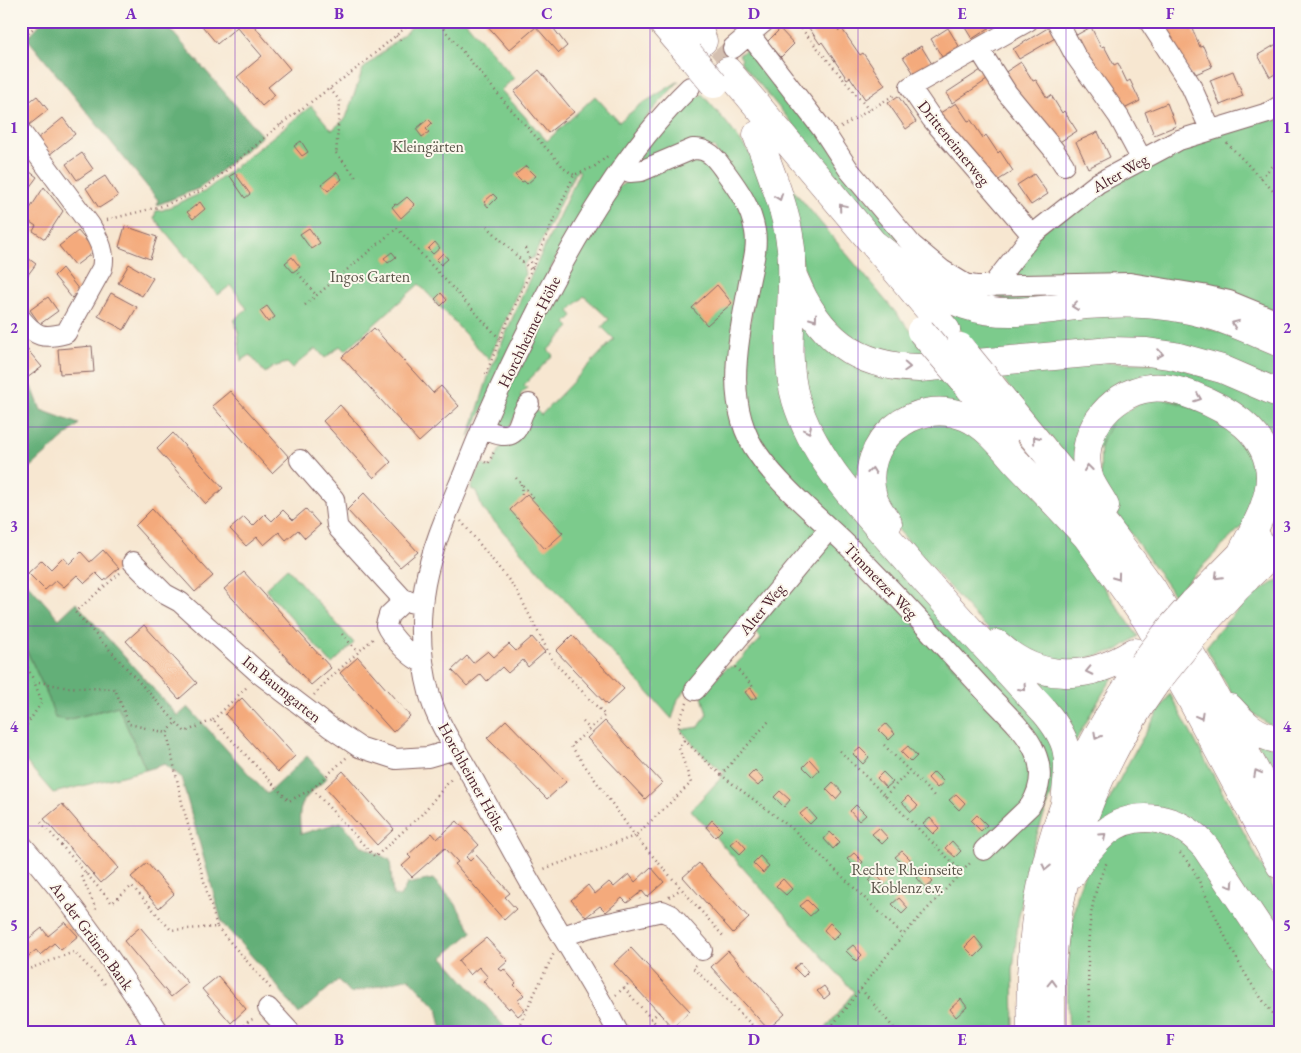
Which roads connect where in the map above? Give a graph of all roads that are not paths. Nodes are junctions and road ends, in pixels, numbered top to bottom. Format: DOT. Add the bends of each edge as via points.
graph roads {
  1 [pos="662,21"];
  2 [pos="765,21"];
  3 [pos="1028,21"];
  4 [pos="1057,21"];
  5 [pos="1149,21"];
  6 [pos="693,34"];
  7 [pos="749,34"];
  8 [pos="979,49"];
  9 [pos="716,73"];
  10 [pos="1280,106"];
  11 [pos="1211,126"];
  12 [pos="21,132"];
  13 [pos="757,135"];
  14 [pos="1142,160"];
  15 [pos="1064,165"];
  16 [pos="622,168"];
  17 [pos="1032,235"];
  18 [pos="874,244"];
  19 [pos="792,275"];
  20 [pos="991,287"];
  21 [pos="21,318"];
  22 [pos="1280,322"];
  23 [pos="934,330"];
  24 [pos="1280,343"];
  25 [pos="980,386"];
  26 [pos="1280,394"];
  27 [pos="529,404"];
  28 [pos="482,428"];
  29 [pos="300,460"];
  30 [pos="1280,517"];
  31 [pos="830,529"];
  32 [pos="1088,538"];
  33 [pos="1280,546"];
  34 [pos="1243,550"];
  35 [pos="133,562"];
  36 [pos="1280,572"];
  37 [pos="1237,587"];
  38 [pos="1152,588"];
  39 [pos="414,602"];
  40 [pos="1199,612"];
  41 [pos="423,662"];
  42 [pos="1144,667"];
  43 [pos="1210,684"];
  44 [pos="695,690"];
  45 [pos="1280,740"];
  46 [pos="460,756"];
  47 [pos="1065,803"];
  48 [pos="1280,816"];
  49 [pos="21,844"];
  50 [pos="984,850"];
  51 [pos="1280,866"];
  52 [pos="1063,888"];
  53 [pos="563,936"];
  54 [pos="702,950"];
  55 [pos="1280,958"];
  56 [pos="273,1002"];
  57 [pos="159,1032"];
  58 [pos="290,1032"];
  59 [pos="618,1032"];
  60 [pos="1031,1032"];
  61 [pos="1052,1032"];
  1 -- 6 [label="highway"];
  2 -- 7 [label="street, Horchheimer Höhe"];
  3 -- 8 [label="street, Dritteneimerweg"];
  4 -- 14 [label="street" via="1075,55 1119,117"];
  5 -- 11 [label="street" via="1190,84"];
  6 -- 9 [label="highway, bridge"];
  7 -- 9 [label="street, Horchheimer Höhe"];
  7 -- 20 [label="street" via="850,170 912,246 965,284"];
  8 -- 15 [label="street" via="1007,93"];
  8 -- 17 [label="street, Dritteneimerweg" via="910,87 932,119"];
  9 -- 13 [label="highway"];
  9 -- 16 [label="street, Horchheimer Höhe" via="662,117"];
  18 -- 9 [label="highway, one-way"];
  10 -- 11 [label="street, Alter Weg" via="1268,113"];
  11 -- 14 [label="street, Alter Weg"];
  12 -- 21 [label="street" via="90,225 104,260 66,333 36,335"];
  13 -- 19 [label="highway, one-way" via="786,220"];
  13 -- 23 [label="highway"];
  14 -- 17 [label="street, Alter Weg" via="1098,183"];
  16 -- 28 [label="street, Horchheimer Höhe" via="551,285"];
  16 -- 31 [label="street, Timmetzer Weg" via="630,172 641,171 700,149 714,156 744,198 753,221 756,243 737,357 741,418 751,442 768,466"];
  17 -- 20 [label="street, Alter Weg"];
  18 -- 23 [label="highway"];
  24 -- 18 [label="highway, one-way" via="1213,316 1163,306 1103,304 1011,312 981,309 937,291"];
  19 -- 26 [label="highway, one-way" via="810,312 830,336 860,356 888,365 919,368 1111,351 1147,352 1222,369"];
  19 -- 47 [label="highway, one-way" via="790,363 796,400 811,436 834,474 857,503 1059,730 1067,752"];
  20 -- 22 [label="street" via="1148,285 1229,301"];
  23 -- 25 [label="highway, bridge"];
  25 -- 32 [label="highway"];
  38 -- 25 [label="highway, one-way" via="1107,527"];
  27 -- 28 [label="street" via="512,433 502,435"];
  28 -- 39 [label="street, Horchheimer Höhe"];
  29 -- 39 [label="street" via="334,499 340,529"];
  30 -- 34 [label="highway"];
  31 -- 44 [label="street, Alter Weg"];
  31 -- 50 [label="street, Timmetzer Weg" via="961,665 1034,750 1040,770 1035,798"];
  42 -- 32 [label="highway, one-way" via="1054,672 1036,668 1006,652 884,519 871,488 874,455 887,435 916,415 938,411 967,417 984,428"];
  32 -- 51 [label="highway, one-way" via="1146,620"];
  33 -- 37 [label="highway"];
  38 -- 34 [label="highway, one-way" via="1096,493 1087,463 1088,447 1099,418 1110,406 1136,390 1168,388 1206,401 1238,418 1258,439 1268,462 1269,489 1260,518"];
  34 -- 40 [label="highway, one-way"];
  35 -- 46 [label="street, Im Baumgarten" via="165,594 180,602 260,674 359,747 396,759"];
  36 -- 37 [label="highway"];
  37 -- 40 [label="highway"];
  38 -- 43 [label="highway"];
  39 -- 41 [label="street, Horchheimer Höhe"];
  39 -- 41 [label="street" via="389,615 386,624 411,656"];
  40 -- 42 [label="highway, bridge"];
  40 -- 42 [label="highway, bridge" via="1169,630"];
  41 -- 46 [label="street, Horchheimer Höhe" via="433,707"];
  42 -- 47 [label="highway, one-way" via="1104,724"];
  42 -- 52 [label="highway" via="1120,738 1099,778 1076,839"];
  43 -- 45 [label="highway" via="1244,724 1258,734"];
  48 -- 43 [label="highway, one-way"];
  46 -- 53 [label="street, Horchheimer Höhe"];
  47 -- 60 [label="highway, one-way" via="1049,853 1036,919"];
  49 -- 57 [label="street, An der Grünen Bank" via="74,909"];
  52 -- 55 [label="highway, one-way" via="1106,832 1130,820 1168,821 1189,831 1202,844"];
  61 -- 52 [label="highway, one-way" via="1053,954"];
  53 -- 54 [label="street" via="662,911 671,915"];
  53 -- 59 [label="street, Horchheimer Höhe"];
  56 -- 58 [label="street"];
}
